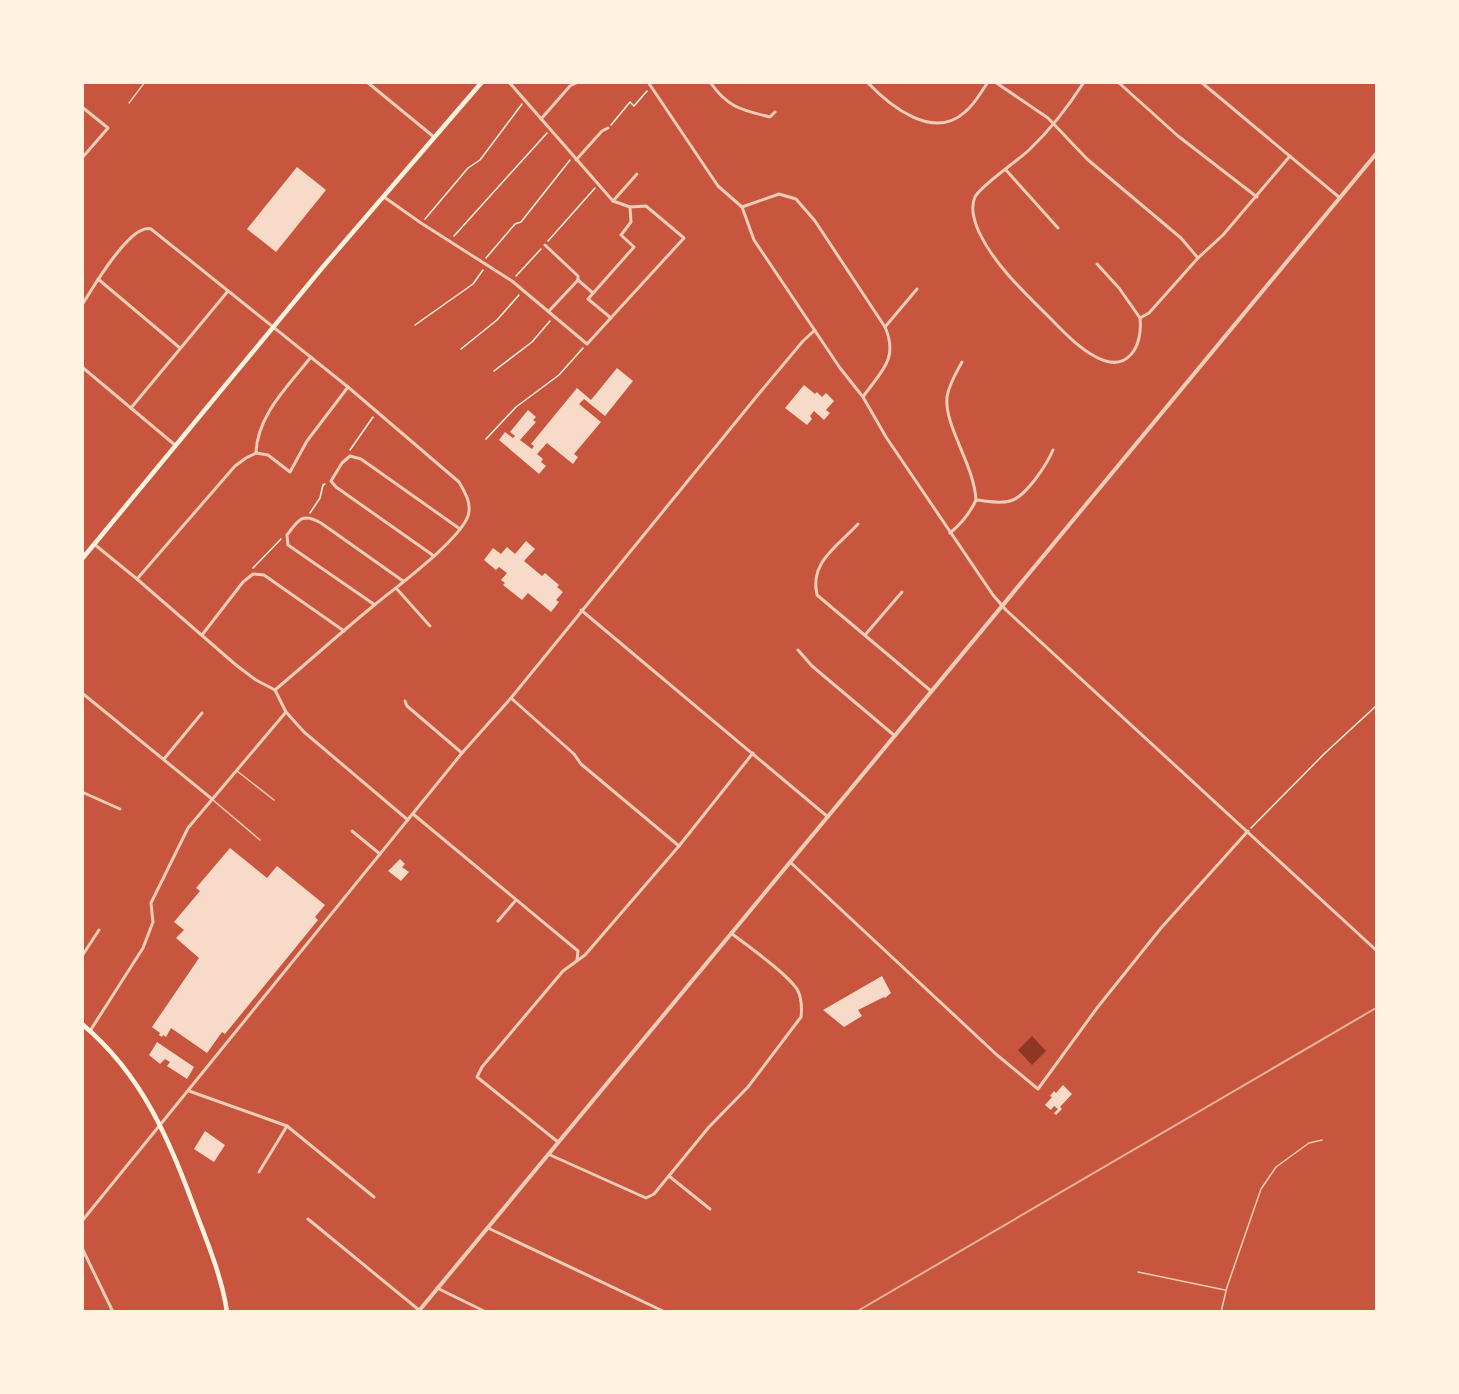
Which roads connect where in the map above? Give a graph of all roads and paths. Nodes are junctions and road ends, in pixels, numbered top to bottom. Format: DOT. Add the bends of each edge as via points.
graph roads {
  1 [pos="145,82"];
  2 [pos="367,82"];
  3 [pos="482,82"];
  4 [pos="509,82"];
  5 [pos="578,82"];
  6 [pos="648,82"];
  7 [pos="867,82"];
  8 [pos="988,82"];
  9 [pos="995,82"];
  10 [pos="1084,82"];
  11 [pos="1118,82"];
  12 [pos="1201,82"];
  13 [pos="712,83"];
  14 [pos="651,87"];
  15 [pos="525,100"];
  16 [pos="129,103"];
  17 [pos="82,107"];
  18 [pos="775,112"];
  19 [pos="541,119"];
  20 [pos="1054,125"];
  21 [pos="608,128"];
  22 [pos="550,130"];
  23 [pos="434,137"];
  24 [pos="1377,154"];
  25 [pos="1290,156"];
  26 [pos="82,159"];
  27 [pos="576,160"];
  28 [pos="1006,170"];
  29 [pos="637,174"];
  30 [pos="598,185"];
  31 [pos="383,196"];
  32 [pos="1257,197"];
  33 [pos="1340,198"];
  34 [pos="613,201"];
  35 [pos="630,207"];
  36 [pos="742,207"];
  37 [pos="421,223"];
  38 [pos="1058,228"];
  39 [pos="449,241"];
  40 [pos="545,245"];
  41 [pos="1198,258"];
  42 [pos="482,261"];
  43 [pos="487,264"];
  44 [pos="1097,264"];
  45 [pos="98,279"];
  46 [pos="578,280"];
  47 [pos="512,281"];
  48 [pos="917,289"];
  49 [pos="524,290"];
  50 [pos="228,291"];
  51 [pos="593,293"];
  52 [pos="82,305"];
  53 [pos="549,311"];
  54 [pos="555,315"];
  55 [pos="611,318"];
  56 [pos="1140,318"];
  57 [pos="415,324"];
  58 [pos="274,327"];
  59 [pos="885,327"];
  60 [pos="815,330"];
  61 [pos="587,344"];
  62 [pos="180,348"];
  63 [pos="461,349"];
  64 [pos="311,357"];
  65 [pos="962,362"];
  66 [pos="82,367"];
  67 [pos="494,371"];
  68 [pos="348,387"];
  69 [pos="863,396"];
  70 [pos="131,408"];
  71 [pos="378,412"];
  72 [pos="486,440"];
  73 [pos="176,445"];
  74 [pos="1053,450"];
  75 [pos="256,453"];
  76 [pos="350,456"];
  77 [pos="331,481"];
  78 [pos="976,500"];
  79 [pos="307,517"];
  80 [pos="858,524"];
  81 [pos="460,529"];
  82 [pos="950,533"];
  83 [pos="286,535"];
  84 [pos="94,544"];
  85 [pos="434,555"];
  86 [pos="82,558"];
  87 [pos="253,574"];
  88 [pos="137,579"];
  89 [pos="403,581"];
  90 [pos="396,588"];
  91 [pos="902,591"];
  92 [pos="375,605"];
  93 [pos="1003,606"];
  94 [pos="581,610"];
  95 [pos="430,626"];
  96 [pos="344,631"];
  97 [pos="202,635"];
  98 [pos="865,635"];
  99 [pos="798,650"];
  100 [pos="275,690"];
  101 [pos="931,691"];
  102 [pos="82,693"];
  103 [pos="511,698"];
  104 [pos="405,700"];
  105 [pos="1377,706"];
  106 [pos="286,712"];
  107 [pos="202,713"];
  108 [pos="895,736"];
  109 [pos="462,753"];
  110 [pos="753,753"];
  111 [pos="164,759"];
  112 [pos="236,770"];
  113 [pos="82,792"];
  114 [pos="212,799"];
  115 [pos="273,800"];
  116 [pos="120,809"];
  117 [pos="413,814"];
  118 [pos="828,817"];
  119 [pos="408,820"];
  120 [pos="352,831"];
  121 [pos="1248,831"];
  122 [pos="260,840"];
  123 [pos="679,846"];
  124 [pos="380,854"];
  125 [pos="790,862"];
  126 [pos="516,900"];
  127 [pos="498,921"];
  128 [pos="99,930"];
  129 [pos="731,933"];
  130 [pos="1377,950"];
  131 [pos="82,956"];
  132 [pos="577,962"];
  133 [pos="82,1024"];
  134 [pos="90,1031"];
  135 [pos="189,1091"];
  136 [pos="160,1123"];
  137 [pos="287,1126"];
  138 [pos="1322,1140"];
  139 [pos="558,1142"];
  140 [pos="548,1154"];
  141 [pos="259,1172"];
  142 [pos="669,1176"];
  143 [pos="374,1197"];
  144 [pos="710,1209"];
  145 [pos="308,1219"];
  146 [pos="82,1221"];
  147 [pos="488,1228"];
  148 [pos="82,1250"];
  149 [pos="1138,1272"];
  150 [pos="437,1288"];
  151 [pos="1226,1291"];
  152 [pos="113,1311"];
  153 [pos="227,1311"];
  154 [pos="418,1311"];
  155 [pos="486,1311"];
  156 [pos="665,1311"];
  157 [pos="1221,1311"];
  1 -- 16 [label="lane"];
  2 -- 23 [label="street"];
  3 -- 23 [label="main road"];
  4 -- 15 [label="street"];
  5 -- 19 [label="street"];
  6 -- 14 [label="street"];
  7 -- 8 [label="street" via="892,106 931,123 955,120"];
  9 -- 20 [label="street"];
  10 -- 20 [label="street"];
  11 -- 32 [label="street" via="1178,136"];
  12 -- 25 [label="street"];
  13 -- 18 [label="street" via="730,105 770,117"];
  14 -- 21 [label="path" via="634,106 630,102"];
  14 -- 36 [label="street" via="718,186"];
  15 -- 19 [label="street"];
  15 -- 37 [label="path" via="480,160 468,168"];
  17 -- 26 [label="street" via="108,128"];
  19 -- 22 [label="street"];
  20 -- 28 [label="street"];
  20 -- 41 [label="street" via="1181,238"];
  21 -- 27 [label="street"];
  22 -- 27 [label="street"];
  22 -- 39 [label="path"];
  23 -- 31 [label="main road"];
  24 -- 33 [label="street"];
  25 -- 32 [label="street"];
  25 -- 33 [label="street"];
  27 -- 30 [label="street"];
  27 -- 42 [label="path" via="570,159 521,222"];
  28 -- 38 [label="street"];
  28 -- 56 [label="street" via="981,188 975,198 973,216 987,247 1022,289 1078,345 1108,361 1122,361 1138,346 1142,333"];
  29 -- 34 [label="street"];
  30 -- 34 [label="street"];
  30 -- 40 [label="path"];
  31 -- 37 [label="street"];
  31 -- 58 [label="main road"];
  32 -- 41 [label="street"];
  33 -- 93 [label="street"];
  34 -- 35 [label="street"];
  35 -- 51 [label="street" via="631,222 621,235 634,247"];
  35 -- 55 [label="street" via="646,206 684,238"];
  36 -- 59 [label="street" via="779,194 796,199 815,221"];
  36 -- 60 [label="street" via="754,240"];
  37 -- 39 [label="street"];
  39 -- 42 [label="street"];
  40 -- 46 [label="street"];
  40 -- 47 [label="path"];
  41 -- 56 [label="street"];
  42 -- 43 [label="street"];
  43 -- 47 [label="street"];
  43 -- 57 [label="path" via="473,284"];
  44 -- 56 [label="street"];
  45 -- 50 [label="street" via="133,236 146,227"];
  45 -- 52 [label="street"];
  45 -- 62 [label="street"];
  46 -- 51 [label="street"];
  46 -- 53 [label="street"];
  47 -- 49 [label="street"];
  48 -- 59 [label="street"];
  49 -- 53 [label="street"];
  49 -- 63 [label="path" via="497,320"];
  50 -- 58 [label="street"];
  50 -- 62 [label="street"];
  51 -- 55 [label="street" via="588,299"];
  53 -- 54 [label="street"];
  54 -- 61 [label="street"];
  54 -- 67 [label="path" via="532,342"];
  55 -- 61 [label="street"];
  58 -- 64 [label="street"];
  58 -- 73 [label="main road"];
  59 -- 69 [label="street" via="892,351"];
  60 -- 69 [label="street"];
  60 -- 94 [label="street"];
  61 -- 72 [label="path" via="559,375 516,407"];
  62 -- 70 [label="street"];
  64 -- 68 [label="street"];
  64 -- 75 [label="street" via="262,423"];
  65 -- 78 [label="street" via="947,397 948,414 970,467"];
  66 -- 70 [label="street"];
  68 -- 71 [label="street"];
  68 -- 75 [label="street" via="307,441 290,472 268,455"];
  69 -- 82 [label="street"];
  70 -- 73 [label="street"];
  71 -- 76 [label="path" via="350,448"];
  71 -- 81 [label="street" via="459,482 469,503 469,515"];
  73 -- 84 [label="main road"];
  74 -- 78 [label="street" via="1048,462 1012,501"];
  75 -- 88 [label="street" via="236,466"];
  76 -- 77 [label="street"];
  76 -- 81 [label="street" via="375,468"];
  77 -- 79 [label="path" via="323,485 321,498"];
  77 -- 85 [label="street"];
  78 -- 82 [label="street"];
  79 -- 83 [label="street" via="298,520"];
  79 -- 89 [label="street" via="354,544"];
  80 -- 98 [label="street" via="824,558 814,583 817,595"];
  81 -- 85 [label="street"];
  82 -- 93 [label="street"];
  83 -- 87 [label="path" via="254,565"];
  83 -- 92 [label="street" via="288,545"];
  84 -- 86 [label="main road"];
  84 -- 88 [label="street"];
  85 -- 89 [label="street"];
  87 -- 96 [label="street" via="264,575"];
  87 -- 97 [label="street"];
  88 -- 97 [label="street"];
  89 -- 90 [label="street"];
  90 -- 92 [label="street"];
  90 -- 95 [label="street"];
  91 -- 98 [label="street"];
  92 -- 96 [label="street"];
  93 -- 101 [label="street"];
  93 -- 121 [label="street"];
  94 -- 103 [label="street"];
  94 -- 110 [label="street"];
  96 -- 100 [label="street"];
  97 -- 100 [label="street" via="256,681"];
  98 -- 101 [label="street"];
  99 -- 108 [label="street"];
  100 -- 106 [label="street"];
  101 -- 108 [label="street"];
  102 -- 111 [label="street"];
  103 -- 109 [label="street"];
  103 -- 123 [label="street" via="581,764"];
  104 -- 109 [label="street"];
  105 -- 121 [label="path"];
  106 -- 112 [label="street"];
  106 -- 119 [label="street" via="304,732"];
  107 -- 111 [label="street"];
  108 -- 118 [label="street"];
  109 -- 117 [label="street"];
  110 -- 118 [label="street"];
  110 -- 123 [label="street"];
  111 -- 114 [label="street"];
  112 -- 114 [label="street"];
  112 -- 115 [label="lane"];
  113 -- 116 [label="street"];
  114 -- 122 [label="lane"];
  114 -- 134 [label="street" via="188,828 151,903 153,922 142,948"];
  117 -- 119 [label="street"];
  117 -- 126 [label="street"];
  118 -- 125 [label="street"];
  119 -- 124 [label="street"];
  120 -- 124 [label="street"];
  121 -- 125 [label="street" via="1161,928 1038,1089"];
  121 -- 130 [label="street"];
  123 -- 132 [label="street"];
  124 -- 135 [label="street"];
  125 -- 129 [label="street"];
  126 -- 127 [label="street"];
  126 -- 132 [label="street" via="578,951"];
  128 -- 131 [label="street"];
  129 -- 139 [label="street"];
  129 -- 142 [label="street" via="789,980 798,991 801,1017 748,1087"];
  132 -- 139 [label="street" via="563,970 477,1077"];
  133 -- 134 [label="main road"];
  134 -- 136 [label="main road" via="136,1082"];
  135 -- 136 [label="street"];
  135 -- 137 [label="street"];
  136 -- 146 [label="street"];
  136 -- 153 [label="main road" via="212,1254"];
  137 -- 141 [label="street"];
  137 -- 143 [label="street"];
  138 -- 151 [label="lane" via="1309,1143 1276,1167 1261,1189"];
  139 -- 140 [label="street"];
  140 -- 142 [label="street" via="646,1198"];
  140 -- 147 [label="street"];
  142 -- 144 [label="street"];
  145 -- 154 [label="street"];
  147 -- 150 [label="street"];
  147 -- 156 [label="street"];
  148 -- 152 [label="street"];
  149 -- 151 [label="lane"];
  150 -- 154 [label="street"];
  150 -- 155 [label="street"];
  151 -- 157 [label="lane"];
}
